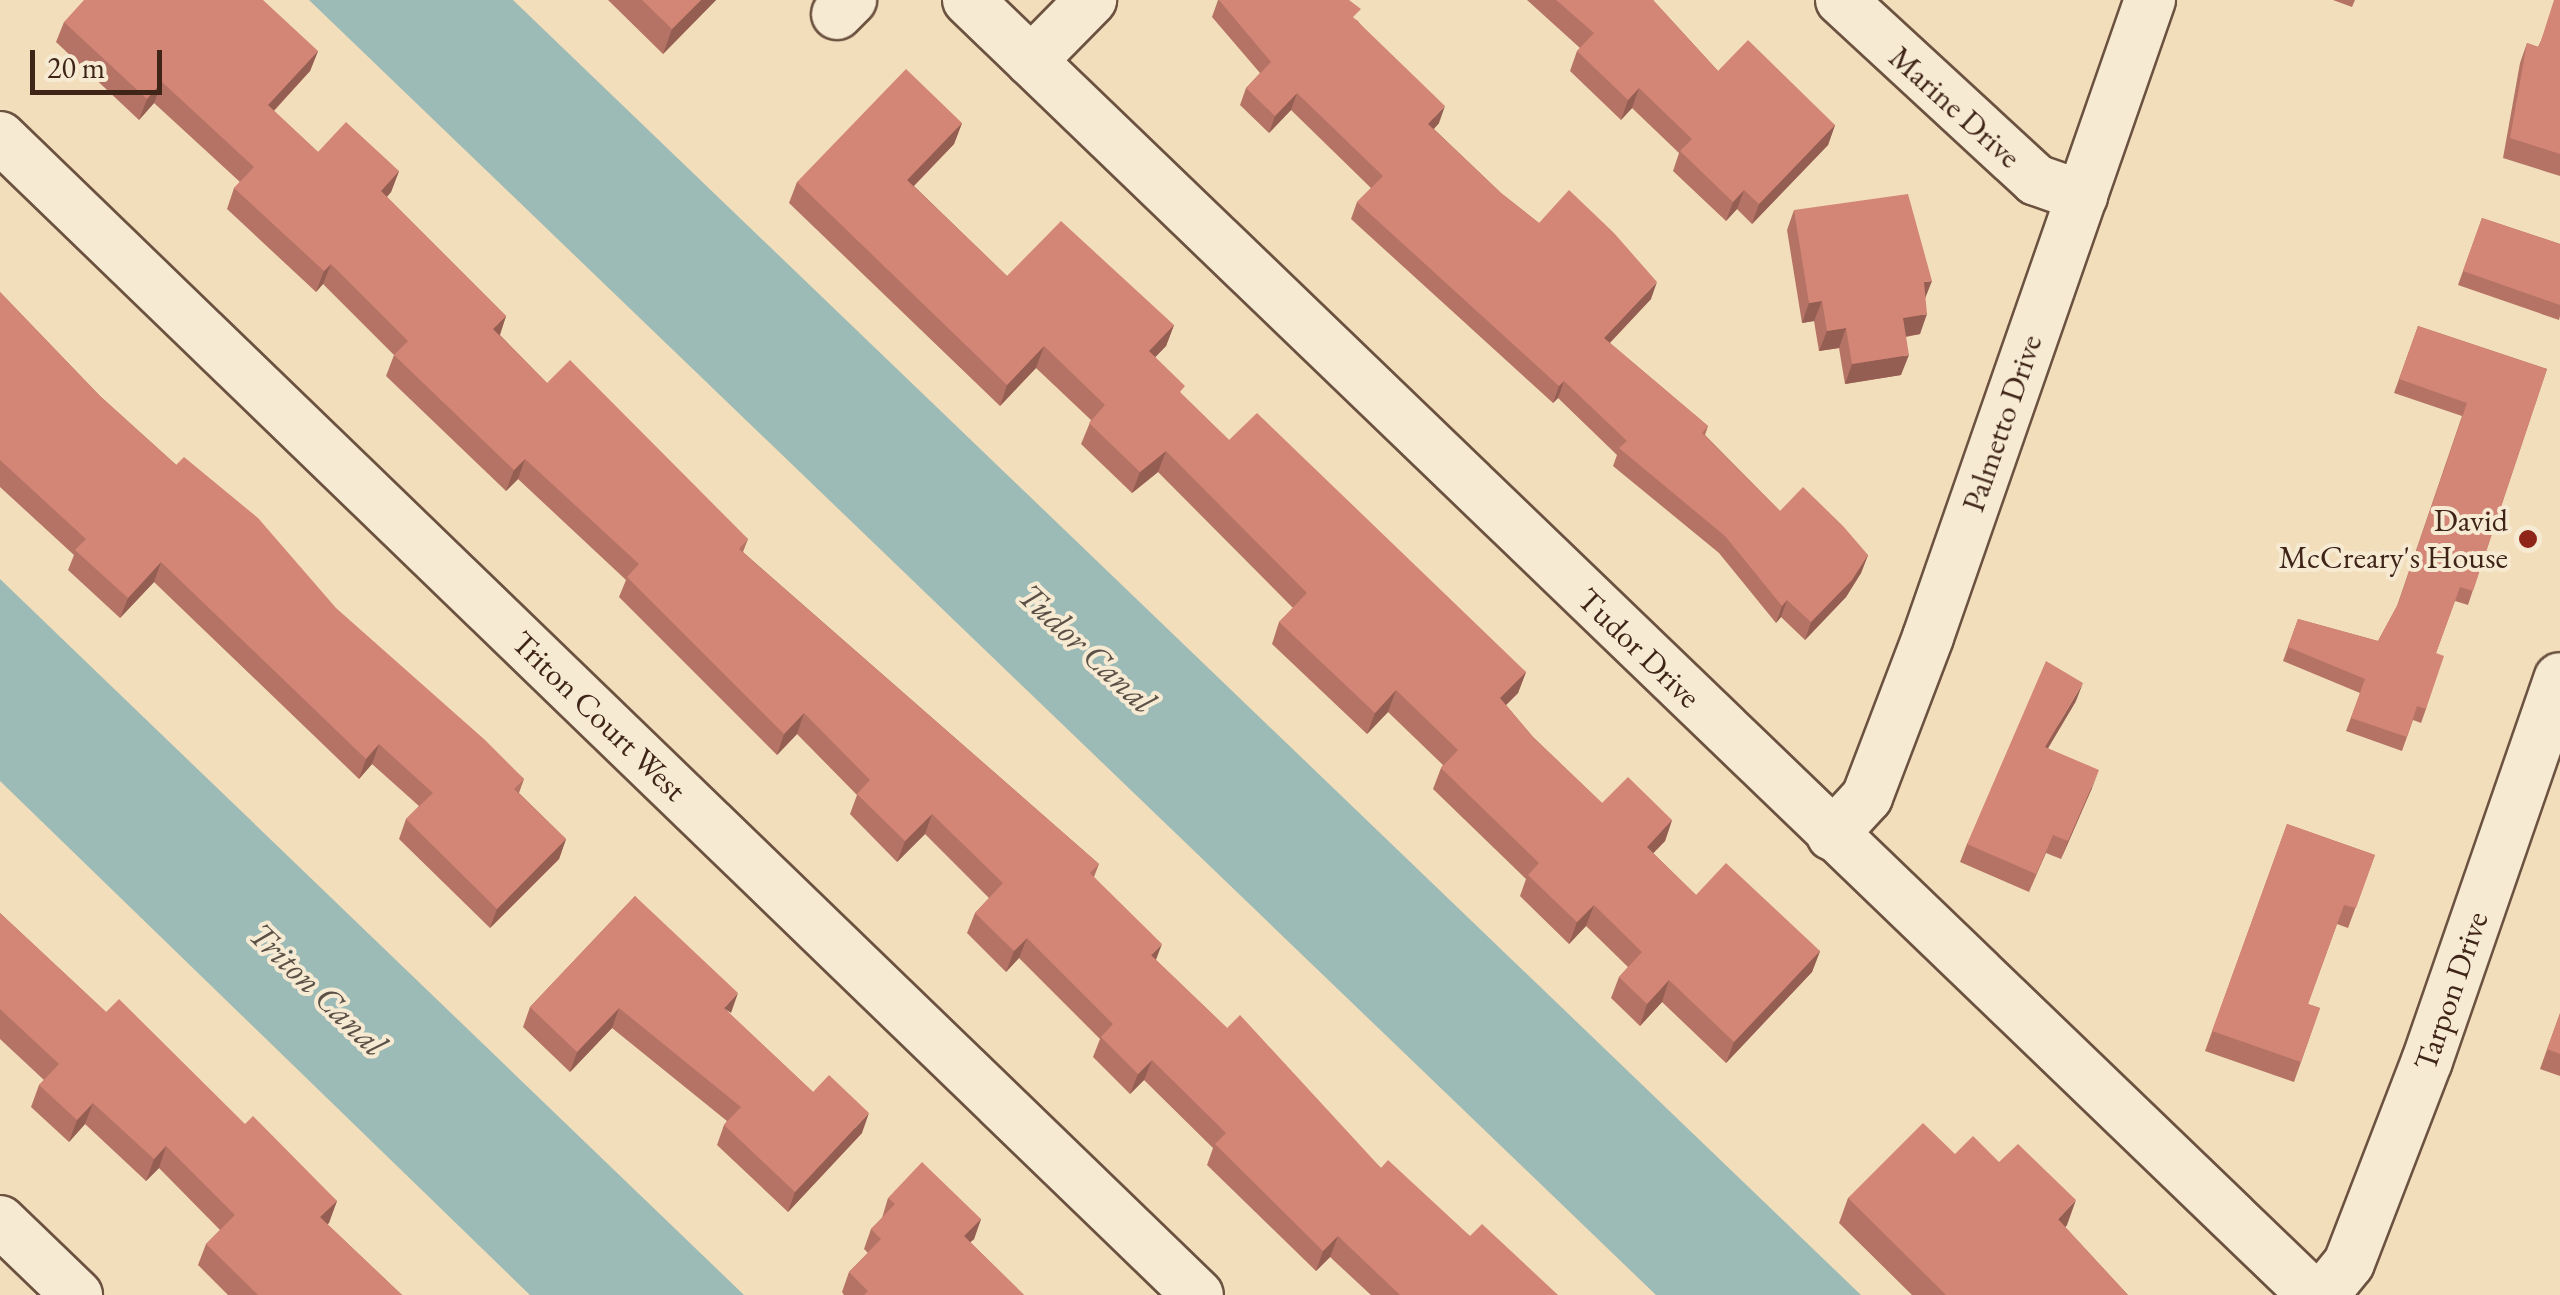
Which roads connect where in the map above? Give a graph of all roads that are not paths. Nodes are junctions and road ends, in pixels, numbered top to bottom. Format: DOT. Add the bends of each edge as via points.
graph roads {
  1 [pos="968,0"];
  2 [pos="1091,0"];
  3 [pos="1840,0"];
  4 [pos="2150,0"];
  5 [pos="1031,61"];
  6 [pos="0,137"];
  7 [pos="2082,196"];
  8 [pos="2560,678"];
  9 [pos="1832,835"];
  10 [pos="0,1221"];
  11 [pos="77,1295"];
  12 [pos="1198,1295"];
  13 [pos="2313,1295"];
  14 [pos="2323,1295"];
  1 -- 5 [label="street, Tudor Drive"];
  2 -- 5 [label="street"];
  3 -- 7 [label="street, Marine Drive" via="2036,180"];
  4 -- 7 [label="street, Palmetto Drive"];
  5 -- 9 [label="street, Tudor Drive"];
  6 -- 12 [label="street, Triton Court West"];
  7 -- 9 [label="street, Palmetto Drive" via="1867,797"];
  8 -- 14 [label="street, Tarpon Drive" via="2392,1153 2349,1263"];
  9 -- 13 [label="street, Tudor Drive"];
  10 -- 11 [label="street"];
}
